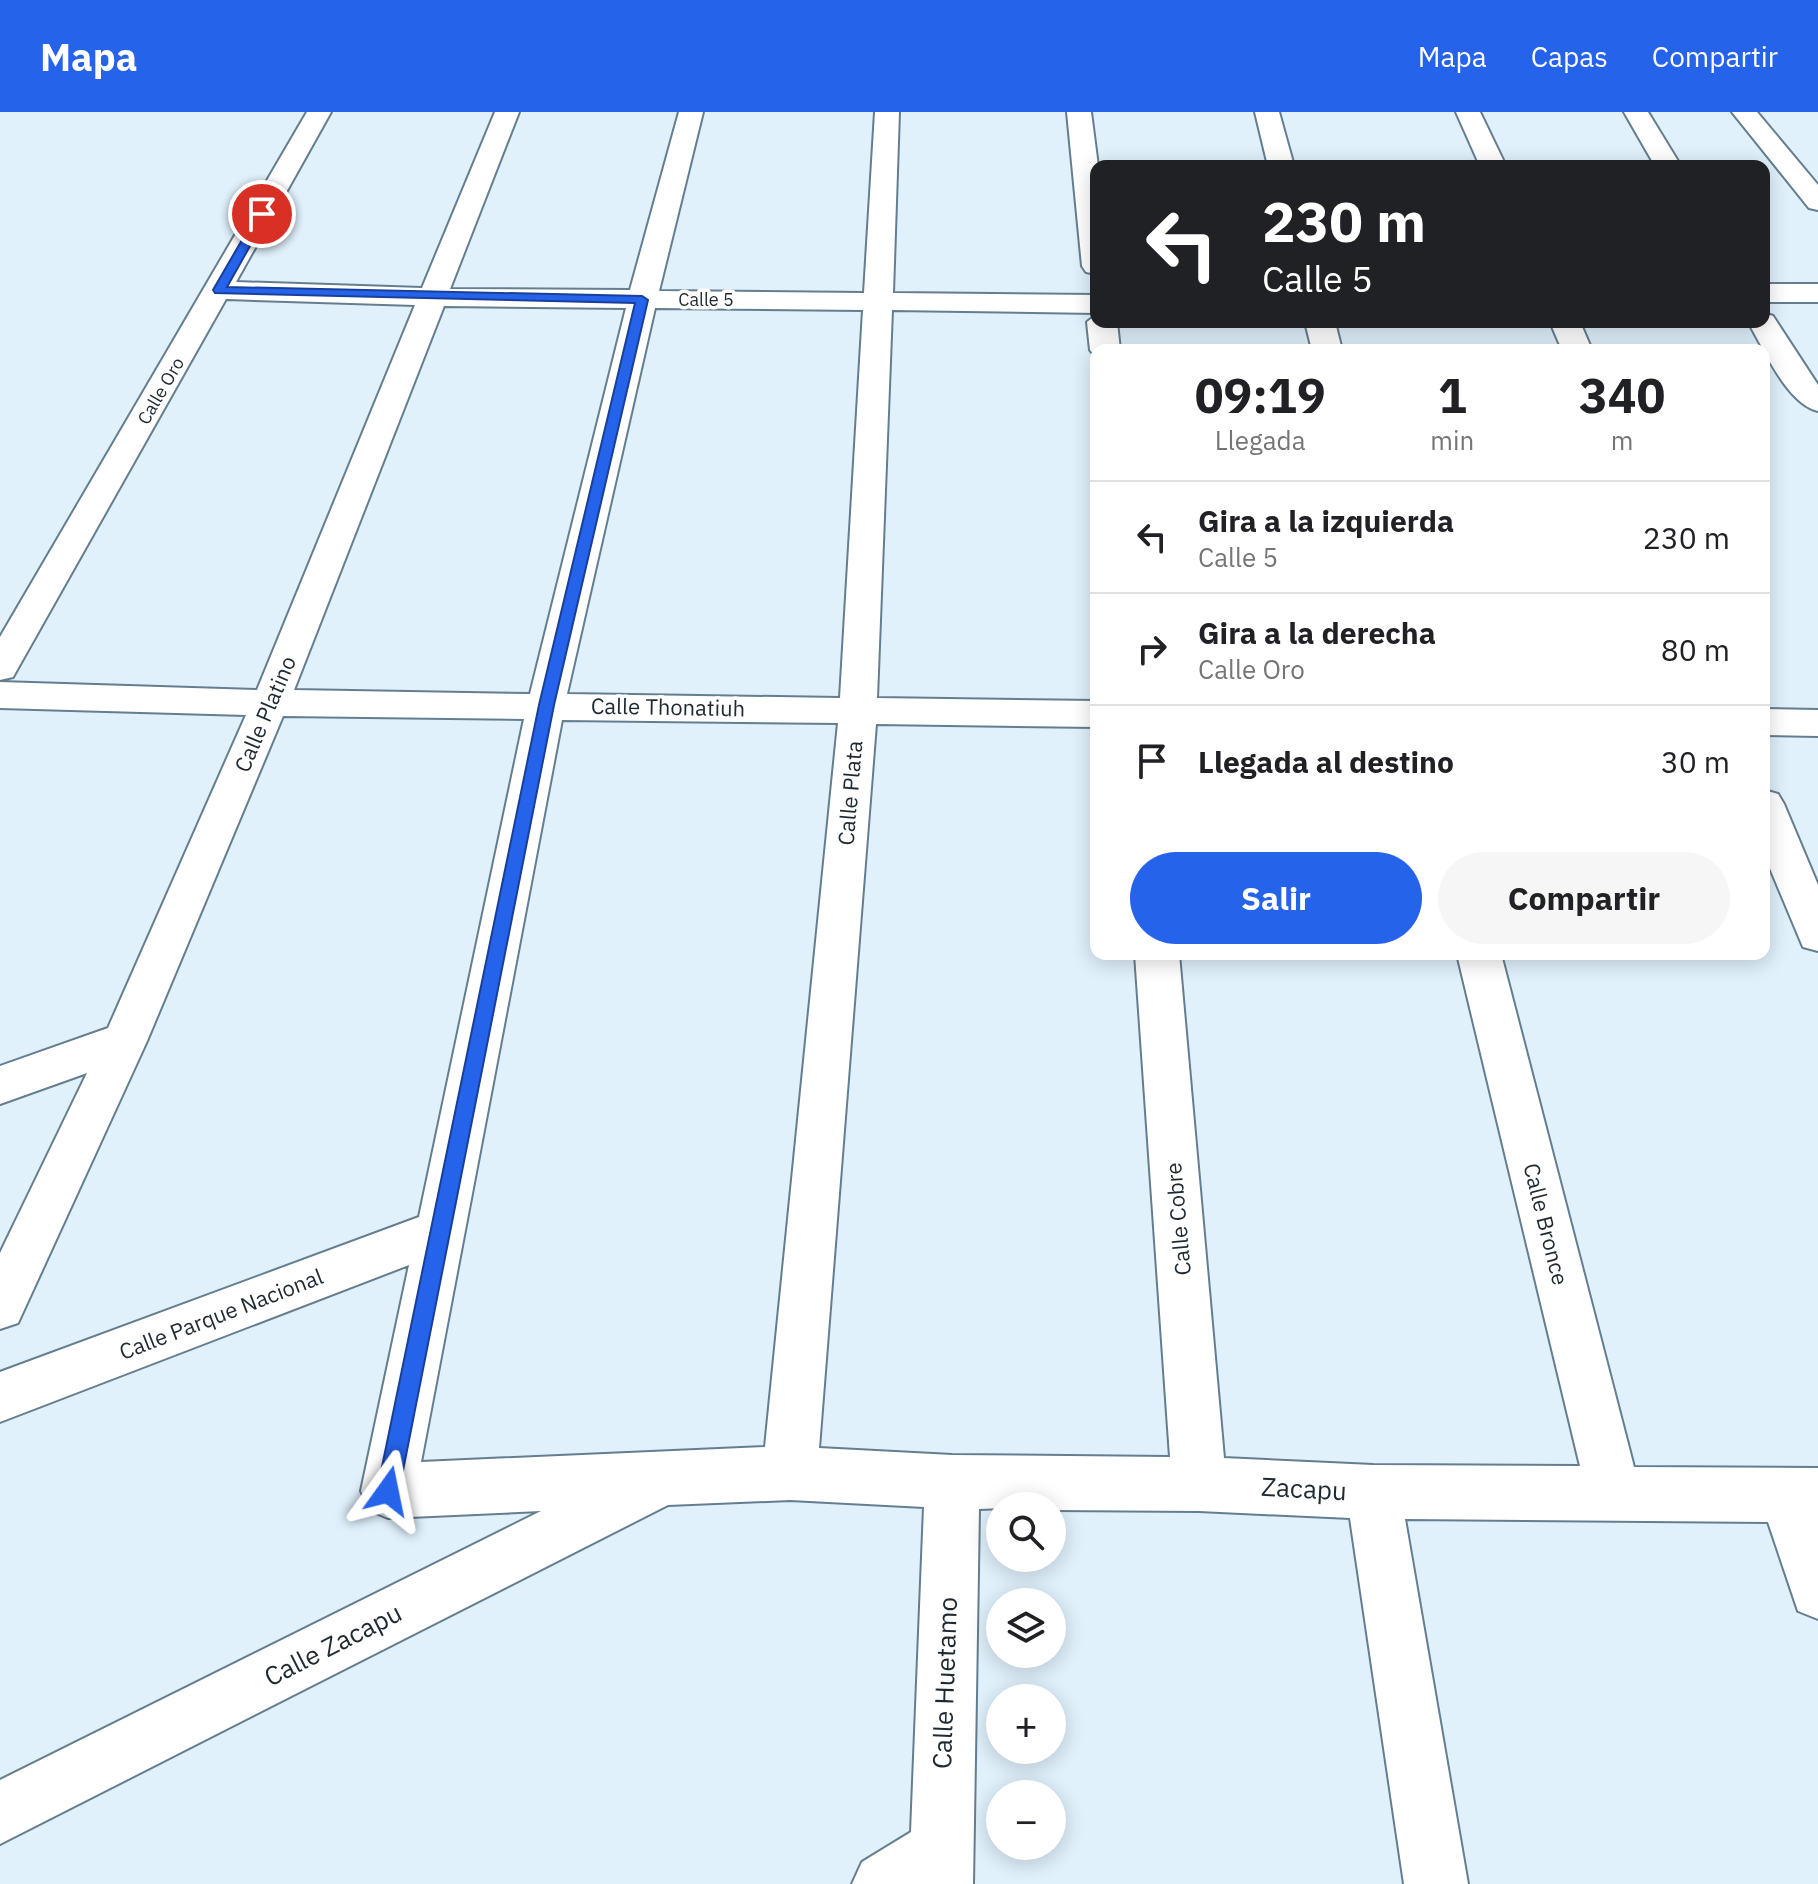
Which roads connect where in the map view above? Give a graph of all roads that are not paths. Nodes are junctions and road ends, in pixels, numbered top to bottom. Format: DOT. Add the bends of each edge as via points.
graph roads {
  1 [pos="319,112"];
  2 [pos="507,112"];
  3 [pos="691,112"];
  4 [pos="887,112"];
  5 [pos="1079,112"];
  6 [pos="1267,112"];
  7 [pos="1468,112"];
  8 [pos="1636,112"];
  9 [pos="1744,112"];
  10 [pos="1279,160"];
  11 [pos="1490,160"];
  12 [pos="1664,160"];
  13 [pos="1814,193"];
  14 [pos="1090,212"];
  15 [pos="219,290"];
  16 [pos="1770,293"];
  17 [pos="1818,293"];
  18 [pos="435,297"];
  19 [pos="642,300"];
  20 [pos="878,301"];
  21 [pos="1090,304"];
  22 [pos="1767,328"];
  23 [pos="1818,402"];
  24 [pos="0,668"];
  25 [pos="0,695"];
  26 [pos="270,703"];
  27 [pos="546,705"];
  28 [pos="858,709"];
  29 [pos="1090,714"];
  30 [pos="1770,722"];
  31 [pos="1818,723"];
  32 [pos="1770,819"];
  33 [pos="1818,935"];
  34 [pos="1157,960"];
  35 [pos="1481,960"];
  36 [pos="125,1041"];
  37 [pos="0,1085"];
  38 [pos="442,1230"];
  39 [pos="0,1306"];
  40 [pos="0,1397"];
  41 [pos="790,1473"];
  42 [pos="666,1477"];
  43 [pos="952,1482"];
  44 [pos="1199,1484"];
  45 [pos="1373,1492"];
  46 [pos="1614,1493"];
  47 [pos="1802,1494"];
  48 [pos="1818,1591"];
  49 [pos="0,1813"];
  50 [pos="940,1867"];
  51 [pos="884,1884"];
  52 [pos="1436,1884"];
  1 -- 15 [label="street, Calle Oro"];
  2 -- 18 [label="street, Calle Platino"];
  3 -- 19 [label="street"];
  4 -- 20 [label="street, Calle Plata"];
  5 -- 14 [label="street"];
  6 -- 10 [label="street"];
  7 -- 11 [label="street"];
  8 -- 12 [label="street"];
  9 -- 13 [label="street"];
  15 -- 18 [label="street, Calle 5"];
  15 -- 24 [label="street, Calle Oro"];
  16 -- 17 [label="street"];
  18 -- 19 [label="street, Calle 5"];
  18 -- 26 [label="street, Calle Platino"];
  19 -- 20 [label="street, Calle 5"];
  19 -- 27 [label="street"];
  20 -- 21 [label="street, Calle 5"];
  20 -- 28 [label="street, Calle Plata"];
  22 -- 23 [label="street" via="1803,388"];
  25 -- 26 [label="street, Calle Thonatiuh"];
  26 -- 27 [label="street, Calle Thonatiuh"];
  26 -- 36 [label="street, Calle Platino"];
  27 -- 28 [label="street, Calle Thonatiuh"];
  27 -- 38 [label="street"];
  28 -- 29 [label="street, Calle Thonatiuh"];
  28 -- 41 [label="street, Calle Plata"];
  30 -- 31 [label="street"];
  32 -- 33 [label="street"];
  34 -- 44 [label="street, Calle Cobre"];
  35 -- 46 [label="street, Calle Bronce"];
  36 -- 37 [label="street"];
  36 -- 39 [label="street, Calle Platino"];
  38 -- 40 [label="street, Calle Parque Nacional"];
  38 -- 42 [label="street, Calle Zacapu" via="388,1491"];
  41 -- 42 [label="street, Calle Zacapu"];
  41 -- 43 [label="street, Zacapu"];
  42 -- 49 [label="street, Calle Zacapu"];
  43 -- 44 [label="street, Zacapu"];
  43 -- 50 [label="street, Calle Huetamo"];
  44 -- 45 [label="street, Zacapu"];
  45 -- 46 [label="street, Zacapu"];
  45 -- 52 [label="street"];
  46 -- 47 [label="street, Zacapu"];
  47 -- 48 [label="street"];
  50 -- 51 [label="street"];
}
